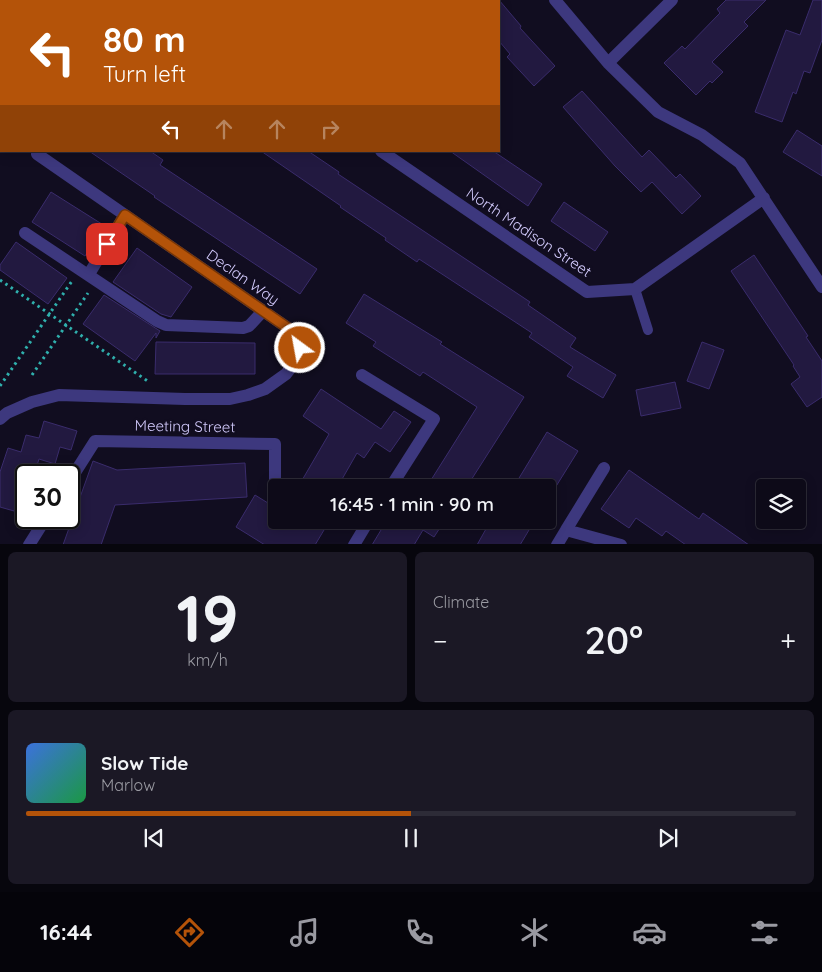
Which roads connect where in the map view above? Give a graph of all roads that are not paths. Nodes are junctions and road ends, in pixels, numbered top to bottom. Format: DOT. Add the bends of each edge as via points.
graph roads {
  1 [pos="555,0"];
  2 [pos="672,0"];
  3 [pos="608,63"];
  4 [pos="383,152"];
  5 [pos="37,154"];
  6 [pos="764,198"];
  7 [pos="125,215"];
  8 [pos="26,233"];
  9 [pos="89,274"];
  10 [pos="822,286"];
  11 [pos="635,289"];
  12 [pos="263,311"];
  13 [pos="648,330"];
  14 [pos="362,375"];
  15 [pos="0,418"];
  16 [pos="80,465"];
  17 [pos="604,468"];
  18 [pos="275,479"];
  19 [pos="396,479"];
  20 [pos="39,529"];
  21 [pos="363,529"];
  22 [pos="566,530"];
  23 [pos="30,544"];
  24 [pos="354,544"];
  25 [pos="557,544"];
  26 [pos="620,544"];
  1 -- 3 [label="street"];
  2 -- 3 [label="street"];
  3 -- 6 [label="street" via="658,112 702,135 740,163"];
  4 -- 11 [label="street, North Madison Street" via="588,292"];
  5 -- 7 [label="street, Declan Way"];
  6 -- 10 [label="street"];
  6 -- 11 [label="street"];
  7 -- 9 [label="street"];
  7 -- 12 [label="street, Declan Way"];
  8 -- 9 [label="street"];
  9 -- 12 [label="street" via="166,324 243,328"];
  11 -- 13 [label="lane"];
  12 -- 15 [label="street, Declan Way" via="298,335 300,348 296,361 286,374 265,389 230,399 59,395 32,402"];
  14 -- 19 [label="street" via="434,419"];
  16 -- 18 [label="street, Meeting Street" via="95,441 275,444"];
  17 -- 22 [label="street"];
  20 -- 23 [label="street"];
  21 -- 24 [label="street"];
  22 -- 25 [label="street"];
  22 -- 26 [label="street"];
}
